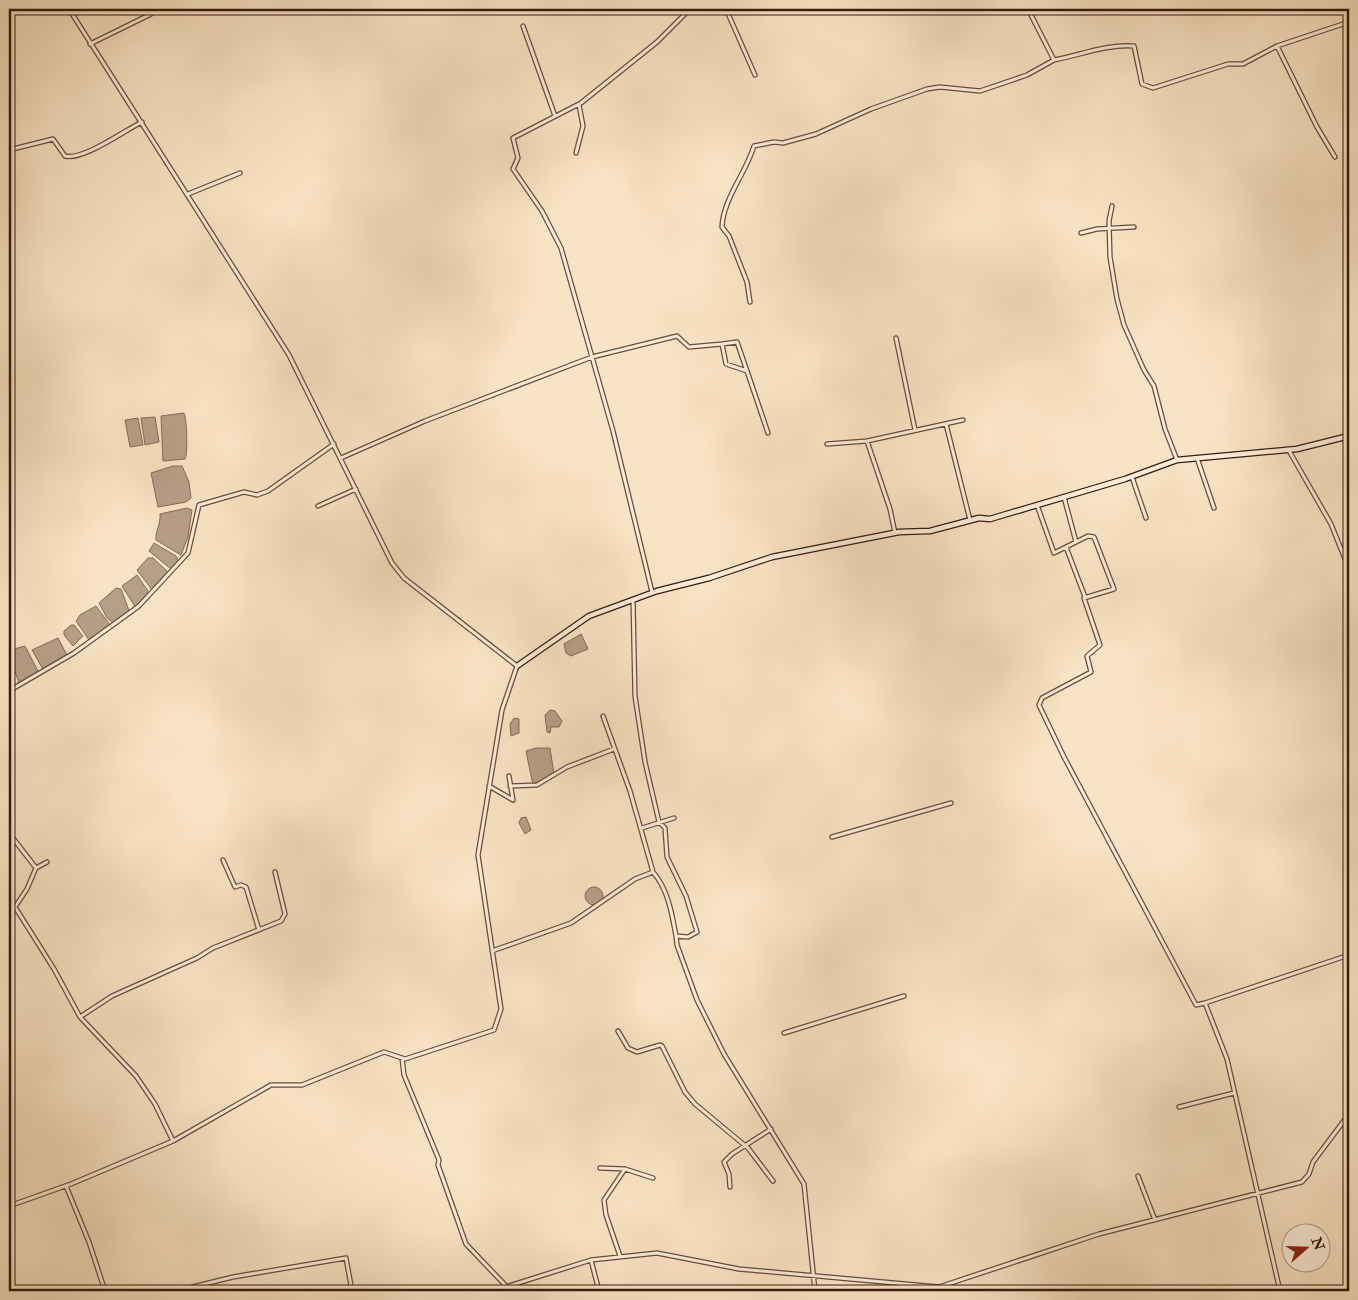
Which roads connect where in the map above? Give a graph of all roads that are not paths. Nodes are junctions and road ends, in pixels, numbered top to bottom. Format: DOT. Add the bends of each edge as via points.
graph roads {
  1 [pos="69,9"];
  2 [pos="148,9"];
  3 [pos="690,9"];
  4 [pos="726,9"];
  5 [pos="1028,9"];
  6 [pos="1349,22"];
  7 [pos="523,26"];
  8 [pos="90,44"];
  9 [pos="1277,46"];
  10 [pos="1054,60"];
  11 [pos="755,74"];
  12 [pos="579,105"];
  13 [pos="555,116"];
  14 [pos="142,122"];
  15 [pos="9,150"];
  16 [pos="576,153"];
  17 [pos="1335,157"];
  18 [pos="240,173"];
  19 [pos="188,194"];
  20 [pos="1112,206"];
  21 [pos="1134,227"];
  22 [pos="1109,229"];
  23 [pos="1081,232"];
  24 [pos="750,302"];
  25 [pos="896,338"];
  26 [pos="722,344"];
  27 [pos="592,357"];
  28 [pos="747,371"];
  29 [pos="964,420"];
  30 [pos="946,424"];
  31 [pos="915,430"];
  32 [pos="768,433"];
  33 [pos="1349,436"];
  34 [pos="867,441"];
  35 [pos="334,444"];
  36 [pos="827,444"];
  37 [pos="1288,449"];
  38 [pos="341,458"];
  39 [pos="1197,458"];
  40 [pos="1177,460"];
  41 [pos="1132,477"];
  42 [pos="356,489"];
  43 [pos="1064,497"];
  44 [pos="1037,505"];
  45 [pos="318,506"];
  46 [pos="1214,508"];
  47 [pos="1146,518"];
  48 [pos="970,520"];
  49 [pos="895,533"];
  50 [pos="1076,542"];
  51 [pos="1066,547"];
  52 [pos="1349,569"];
  53 [pos="652,592"];
  54 [pos="1085,597"];
  55 [pos="633,600"];
  56 [pos="517,666"];
  57 [pos="9,675"];
  58 [pos="14,688"];
  59 [pos="9,697"];
  60 [pos="603,716"];
  61 [pos="614,749"];
  62 [pos="509,776"];
  63 [pos="489,786"];
  64 [pos="510,786"];
  65 [pos="951,802"];
  66 [pos="674,818"];
  67 [pos="659,822"];
  68 [pos="641,828"];
  69 [pos="9,833"];
  70 [pos="832,837"];
  71 [pos="223,860"];
  72 [pos="47,862"];
  73 [pos="36,868"];
  74 [pos="275,872"];
  75 [pos="653,872"];
  76 [pos="259,930"];
  77 [pos="676,936"];
  78 [pos="492,951"];
  79 [pos="1349,955"];
  80 [pos="904,996"];
  81 [pos="1204,1003"];
  82 [pos="80,1017"];
  83 [pos="618,1031"];
  84 [pos="784,1033"];
  85 [pos="402,1058"];
  86 [pos="1234,1093"];
  87 [pos="1179,1107"];
  88 [pos="1349,1114"];
  89 [pos="771,1129"];
  90 [pos="173,1140"];
  91 [pos="744,1146"];
  92 [pos="600,1168"];
  93 [pos="625,1169"];
  94 [pos="1138,1176"];
  95 [pos="653,1178"];
  96 [pos="773,1181"];
  97 [pos="66,1186"];
  98 [pos="730,1187"];
  99 [pos="1258,1194"];
  100 [pos="9,1206"];
  101 [pos="1155,1220"];
  102 [pos="620,1256"];
  103 [pos="591,1260"];
  104 [pos="814,1277"];
  105 [pos="506,1286"];
  106 [pos="104,1291"];
  107 [pos="176,1291"];
  108 [pos="352,1291"];
  109 [pos="492,1291"];
  110 [pos="599,1291"];
  111 [pos="815,1291"];
  112 [pos="1280,1291"];
  113 [pos="1326,1291"];
  114 [pos="1349,1291"];
  1 -- 8 [label="street"];
  2 -- 8 [label="street" via="151,14"];
  3 -- 12 [label="street" via="651,47"];
  4 -- 11 [label="street"];
  5 -- 10 [label="street"];
  6 -- 9 [label="street"];
  7 -- 13 [label="street"];
  8 -- 14 [label="street"];
  9 -- 10 [label="street" via="1241,65 1228,64 1153,88 1142,84 1134,46 1112,45"];
  9 -- 17 [label="street" via="1317,128"];
  10 -- 24 [label="street" via="1027,75 980,91 940,86 871,109 816,134 783,143 754,146 748,166 730,199 722,227 747,282"];
  12 -- 13 [label="street"];
  12 -- 16 [label="street" via="583,126"];
  13 -- 27 [label="street" via="513,138 518,158 513,169 561,248"];
  14 -- 15 [label="street" via="73,156 66,156 53,139"];
  14 -- 19 [label="street"];
  18 -- 19 [label="street"];
  19 -- 35 [label="street" via="289,355"];
  20 -- 22 [label="street"];
  21 -- 22 [label="street"];
  22 -- 23 [label="street"];
  22 -- 40 [label="street" via="1110,256 1124,325 1154,386"];
  25 -- 31 [label="street"];
  26 -- 27 [label="street" via="692,347 677,336"];
  26 -- 28 [label="street" via="726,364"];
  26 -- 28 [label="street" via="737,342"];
  27 -- 38 [label="street" via="425,421"];
  27 -- 53 [label="street"];
  28 -- 32 [label="street"];
  29 -- 30 [label="street"];
  30 -- 31 [label="street"];
  30 -- 48 [label="street"];
  31 -- 34 [label="street"];
  33 -- 37 [label="street"];
  34 -- 36 [label="street"];
  34 -- 49 [label="street"];
  35 -- 38 [label="street"];
  35 -- 58 [label="street" via="268,491 257,495 244,492 199,505 188,553 139,606 74,653"];
  37 -- 39 [label="street"];
  37 -- 52 [label="street" via="1331,524"];
  38 -- 42 [label="street"];
  39 -- 40 [label="street"];
  39 -- 46 [label="street"];
  40 -- 41 [label="street"];
  41 -- 43 [label="street"];
  41 -- 47 [label="street"];
  42 -- 45 [label="street"];
  42 -- 56 [label="street" via="392,563 404,578"];
  43 -- 44 [label="street"];
  43 -- 50 [label="street"];
  44 -- 48 [label="street" via="990,519"];
  44 -- 51 [label="street" via="1054,553"];
  48 -- 49 [label="street" via="930,530"];
  49 -- 53 [label="street" via="772,557 709,578"];
  50 -- 51 [label="street"];
  50 -- 54 [label="street" via="1088,536 1094,537 1114,589"];
  51 -- 54 [label="street"];
  53 -- 55 [label="street"];
  54 -- 81 [label="street" via="1100,645 1088,656 1092,671 1042,698 1039,705 1064,758 1196,1004"];
  55 -- 56 [label="street" via="589,616"];
  55 -- 67 [label="street" via="635,696 644,762"];
  56 -- 63 [label="street" via="502,710"];
  57 -- 58 [label="street"];
  58 -- 59 [label="street"];
  60 -- 61 [label="street"];
  61 -- 64 [label="street" via="567,767 537,785"];
  61 -- 68 [label="street"];
  62 -- 64 [label="street"];
  63 -- 64 [label="street" via="513,800"];
  63 -- 78 [label="street" via="478,856"];
  65 -- 70 [label="street"];
  66 -- 67 [label="street"];
  67 -- 68 [label="street"];
  67 -- 77 [label="street" via="665,828 667,857 686,896 697,932 688,937"];
  68 -- 75 [label="street"];
  69 -- 73 [label="street"];
  71 -- 76 [label="street" via="235,887 244,885"];
  72 -- 73 [label="street"];
  73 -- 82 [label="street" via="15,907"];
  74 -- 76 [label="street" via="285,914 281,921"];
  75 -- 77 [label="street" via="660,879"];
  75 -- 78 [label="street" via="635,879 571,923"];
  76 -- 82 [label="street" via="112,996"];
  77 -- 89 [label="street" via="697,1000 724,1054"];
  78 -- 85 [label="street" via="501,1009 494,1030"];
  79 -- 81 [label="street"];
  80 -- 84 [label="street"];
  81 -- 86 [label="street" via="1227,1059"];
  82 -- 90 [label="street" via="136,1076"];
  83 -- 91 [label="street" via="628,1048 637,1052 662,1046 685,1092"];
  85 -- 90 [label="street" via="384,1052 302,1085 271,1085"];
  85 -- 105 [label="street" via="404,1075 439,1160 466,1244"];
  86 -- 87 [label="street"];
  86 -- 99 [label="street"];
  88 -- 99 [label="street" via="1302,1182"];
  89 -- 91 [label="street"];
  89 -- 104 [label="street" via="804,1184"];
  90 -- 97 [label="street"];
  91 -- 96 [label="street"];
  91 -- 98 [label="street" via="724,1162"];
  92 -- 93 [label="street"];
  93 -- 95 [label="street"];
  93 -- 102 [label="street" via="604,1200"];
  94 -- 101 [label="street"];
  97 -- 100 [label="street"];
  97 -- 106 [label="street" via="89,1242"];
  99 -- 101 [label="street"];
  99 -- 112 [label="street"];
  101 -- 104 [label="street" via="1099,1234 939,1287"];
  102 -- 103 [label="street"];
  102 -- 104 [label="street" via="657,1253 739,1269"];
  103 -- 105 [label="street"];
  103 -- 110 [label="street"];
  104 -- 111 [label="street"];
  105 -- 109 [label="street"];
  107 -- 108 [label="street" via="233,1277 346,1258"];
  113 -- 114 [label="street"];
}
